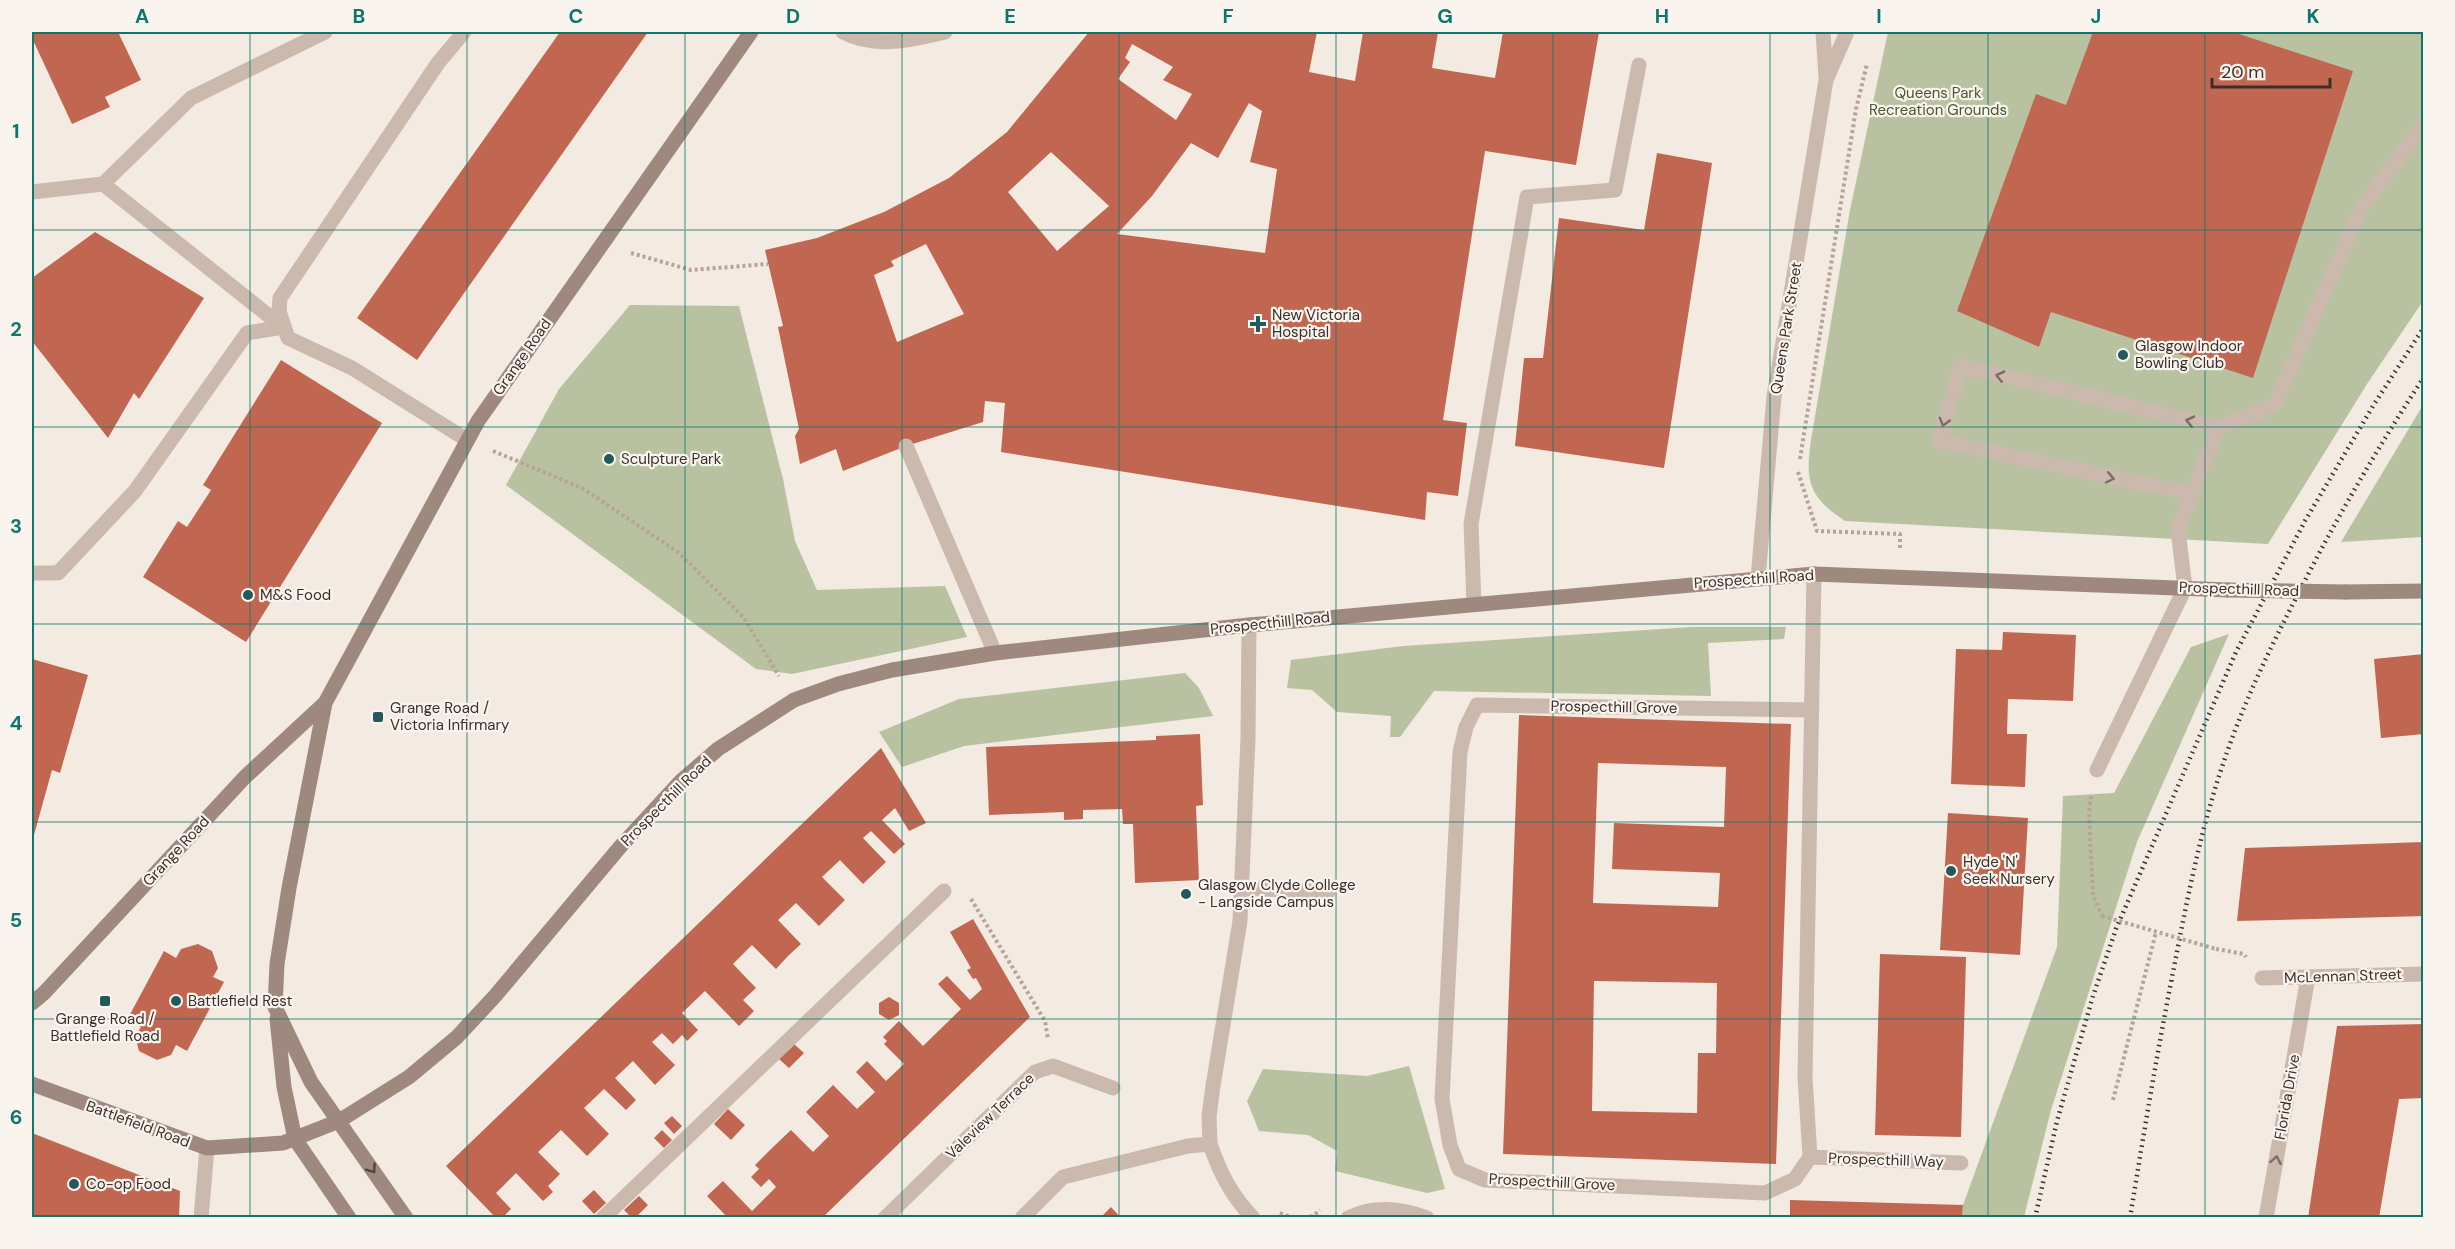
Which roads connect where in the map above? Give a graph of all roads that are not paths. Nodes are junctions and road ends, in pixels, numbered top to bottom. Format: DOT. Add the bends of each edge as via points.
graph roads {
  1 [pos="325,32"];
  2 [pos="464,32"];
  3 [pos="751,32"];
  4 [pos="843,32"];
  5 [pos="945,32"];
  6 [pos="1823,32"];
  7 [pos="1847,32"];
  8 [pos="1638,65"];
  9 [pos="1826,80"];
  10 [pos="2424,124"];
  11 [pos="103,184"];
  12 [pos="32,192"];
  13 [pos="283,327"];
  14 [pos="2218,427"];
  15 [pos="467,440"];
  16 [pos="906,446"];
  17 [pos="2193,494"];
  18 [pos="32,573"];
  19 [pos="1814,574"];
  20 [pos="1758,578"];
  21 [pos="2185,588"];
  22 [pos="2424,591"];
  23 [pos="1474,604"];
  24 [pos="1249,625"];
  25 [pos="995,653"];
  26 [pos="326,703"];
  27 [pos="1812,710"];
  28 [pos="2097,770"];
  29 [pos="1242,888"];
  30 [pos="944,891"];
  31 [pos="1328,892"];
  32 [pos="2424,974"];
  33 [pos="2308,976"];
  34 [pos="2262,978"];
  35 [pos="32,1003"];
  36 [pos="275,1007"];
  37 [pos="32,1084"];
  38 [pos="1113,1088"];
  39 [pos="339,1121"];
  40 [pos="295,1139"];
  41 [pos="1210,1144"];
  42 [pos="207,1148"];
  43 [pos="1810,1157"];
  44 [pos="1961,1163"];
  45 [pos="201,1218"];
  46 [pos="349,1218"];
  47 [pos="406,1218"];
  48 [pos="603,1218"];
  49 [pos="885,1218"];
  50 [pos="1022,1218"];
  51 [pos="1253,1218"];
  52 [pos="1348,1218"];
  53 [pos="1427,1218"];
  54 [pos="2266,1218"];
  1 -- 11 [label="street" via="191,98"];
  2 -- 13 [label="street" via="438,63 280,298"];
  3 -- 15 [label="main road, Grange Road"];
  4 -- 5 [label="street" via="886,42"];
  6 -- 9 [label="street, Queens Park Street"];
  7 -- 9 [label="street, Queens Park Street"];
  8 -- 23 [label="street" via="1615,190 1527,196 1471,524"];
  9 -- 20 [label="street, Queens Park Street" via="1774,397"];
  10 -- 14 [label="street" via="2362,207 2274,403 2256,414"];
  11 -- 12 [label="street"];
  11 -- 13 [label="street"];
  13 -- 15 [label="street" via="288,338 352,368"];
  13 -- 18 [label="street" via="247,333 135,491 58,573"];
  14 -- 17 [label="street"];
  14 -- 17 [label="street, one-way" via="1961,366 1939,441"];
  15 -- 26 [label="main road, Grange Road"];
  16 -- 25 [label="street"];
  17 -- 21 [label="street" via="2178,530"];
  19 -- 20 [label="main road, Prospecthill Road"];
  19 -- 21 [label="main road, Prospecthill Road"];
  19 -- 27 [label="street"];
  20 -- 23 [label="main road, Prospecthill Road"];
  21 -- 22 [label="main road, Prospecthill Road, bridge"];
  21 -- 28 [label="street"];
  23 -- 24 [label="main road, Prospecthill Road"];
  24 -- 25 [label="main road, Prospecthill Road"];
  24 -- 29 [label="street"];
  25 -- 39 [label="main road, Prospecthill Road" via="892,670 838,684 794,700 718,749 680,782 620,847 456,1037 409,1077"];
  26 -- 35 [label="main road, Grange Road" via="245,777"];
  26 -- 36 [label="main road, Grange Road" via="289,888 277,964"];
  27 -- 43 [label="street" via="1805,1077"];
  27 -- 43 [label="street, Prospecthill Grove" via="1477,705 1460,752 1442,1099 1450,1145 1459,1169 1485,1180 1765,1193 1795,1179"];
  29 -- 31 [label="street"];
  29 -- 41 [label="street" via="1209,1116"];
  30 -- 48 [label="street"];
  32 -- 33 [label="street, McLennan Street"];
  33 -- 34 [label="street, McLennan Street"];
  54 -- 33 [label="street, Florida Drive, one-way"];
  36 -- 39 [label="main road, Grange Road" via="312,1082"];
  36 -- 40 [label="main road, Grange Road" via="284,1087"];
  37 -- 42 [label="main road, Battlefield Road"];
  38 -- 49 [label="street, Valeview Terrace" via="1053,1066 1035,1072"];
  39 -- 40 [label="main road, Prospecthill Road"];
  39 -- 47 [label="main road, one-way"];
  40 -- 42 [label="main road, Battlefield Road"];
  40 -- 46 [label="main road"];
  41 -- 50 [label="street" via="1063,1177"];
  41 -- 51 [label="street" via="1226,1184"];
  42 -- 45 [label="street"];
  43 -- 44 [label="street, Prospecthill Way"];
  52 -- 53 [label="street" via="1371,1210 1391,1209"];
}
